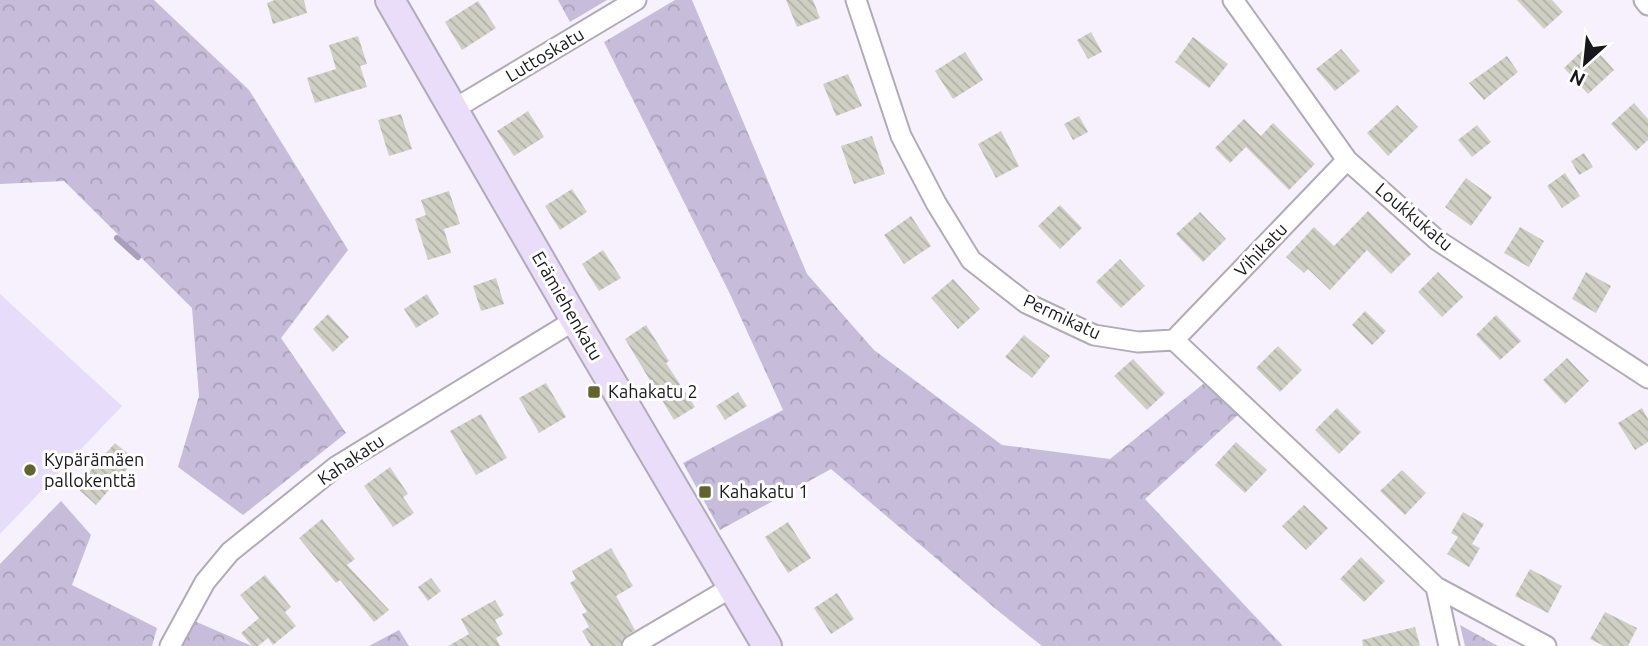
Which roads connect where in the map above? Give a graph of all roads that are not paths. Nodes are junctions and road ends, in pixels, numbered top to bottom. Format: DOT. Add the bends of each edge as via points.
graph roads {
  1 [pos="390,0"];
  2 [pos="636,0"];
  3 [pos="856,0"];
  4 [pos="1233,0"];
  5 [pos="1644,0"];
  6 [pos="1648,5"];
  7 [pos="454,109"];
  8 [pos="1347,160"];
  9 [pos="575,320"];
  10 [pos="1174,340"];
  11 [pos="1648,378"];
  12 [pos="732,587"];
  13 [pos="1436,587"];
  14 [pos="170,646"];
  15 [pos="632,646"];
  16 [pos="767,646"];
  17 [pos="1449,646"];
  18 [pos="1546,646"];
  1 -- 7 [label="street, Erämiehenkatu"];
  2 -- 7 [label="street, Luttoskatu"];
  3 -- 10 [label="street, Permikatu" via="901,135 971,260 1026,303 1094,335 1139,342"];
  4 -- 8 [label="street, Loukkukatu"];
  5 -- 6 [label="street"];
  7 -- 9 [label="street, Erämiehenkatu"];
  8 -- 10 [label="street, Vihikatu"];
  8 -- 11 [label="street, Loukkukatu" via="1437,240"];
  9 -- 12 [label="street, Erämiehenkatu"];
  9 -- 14 [label="street, Kahakatu" via="337,466 230,552 205,582"];
  10 -- 13 [label="street"];
  12 -- 15 [label="street"];
  12 -- 16 [label="street, Erämiehenkatu"];
  13 -- 17 [label="street"];
  13 -- 18 [label="street"];
}
